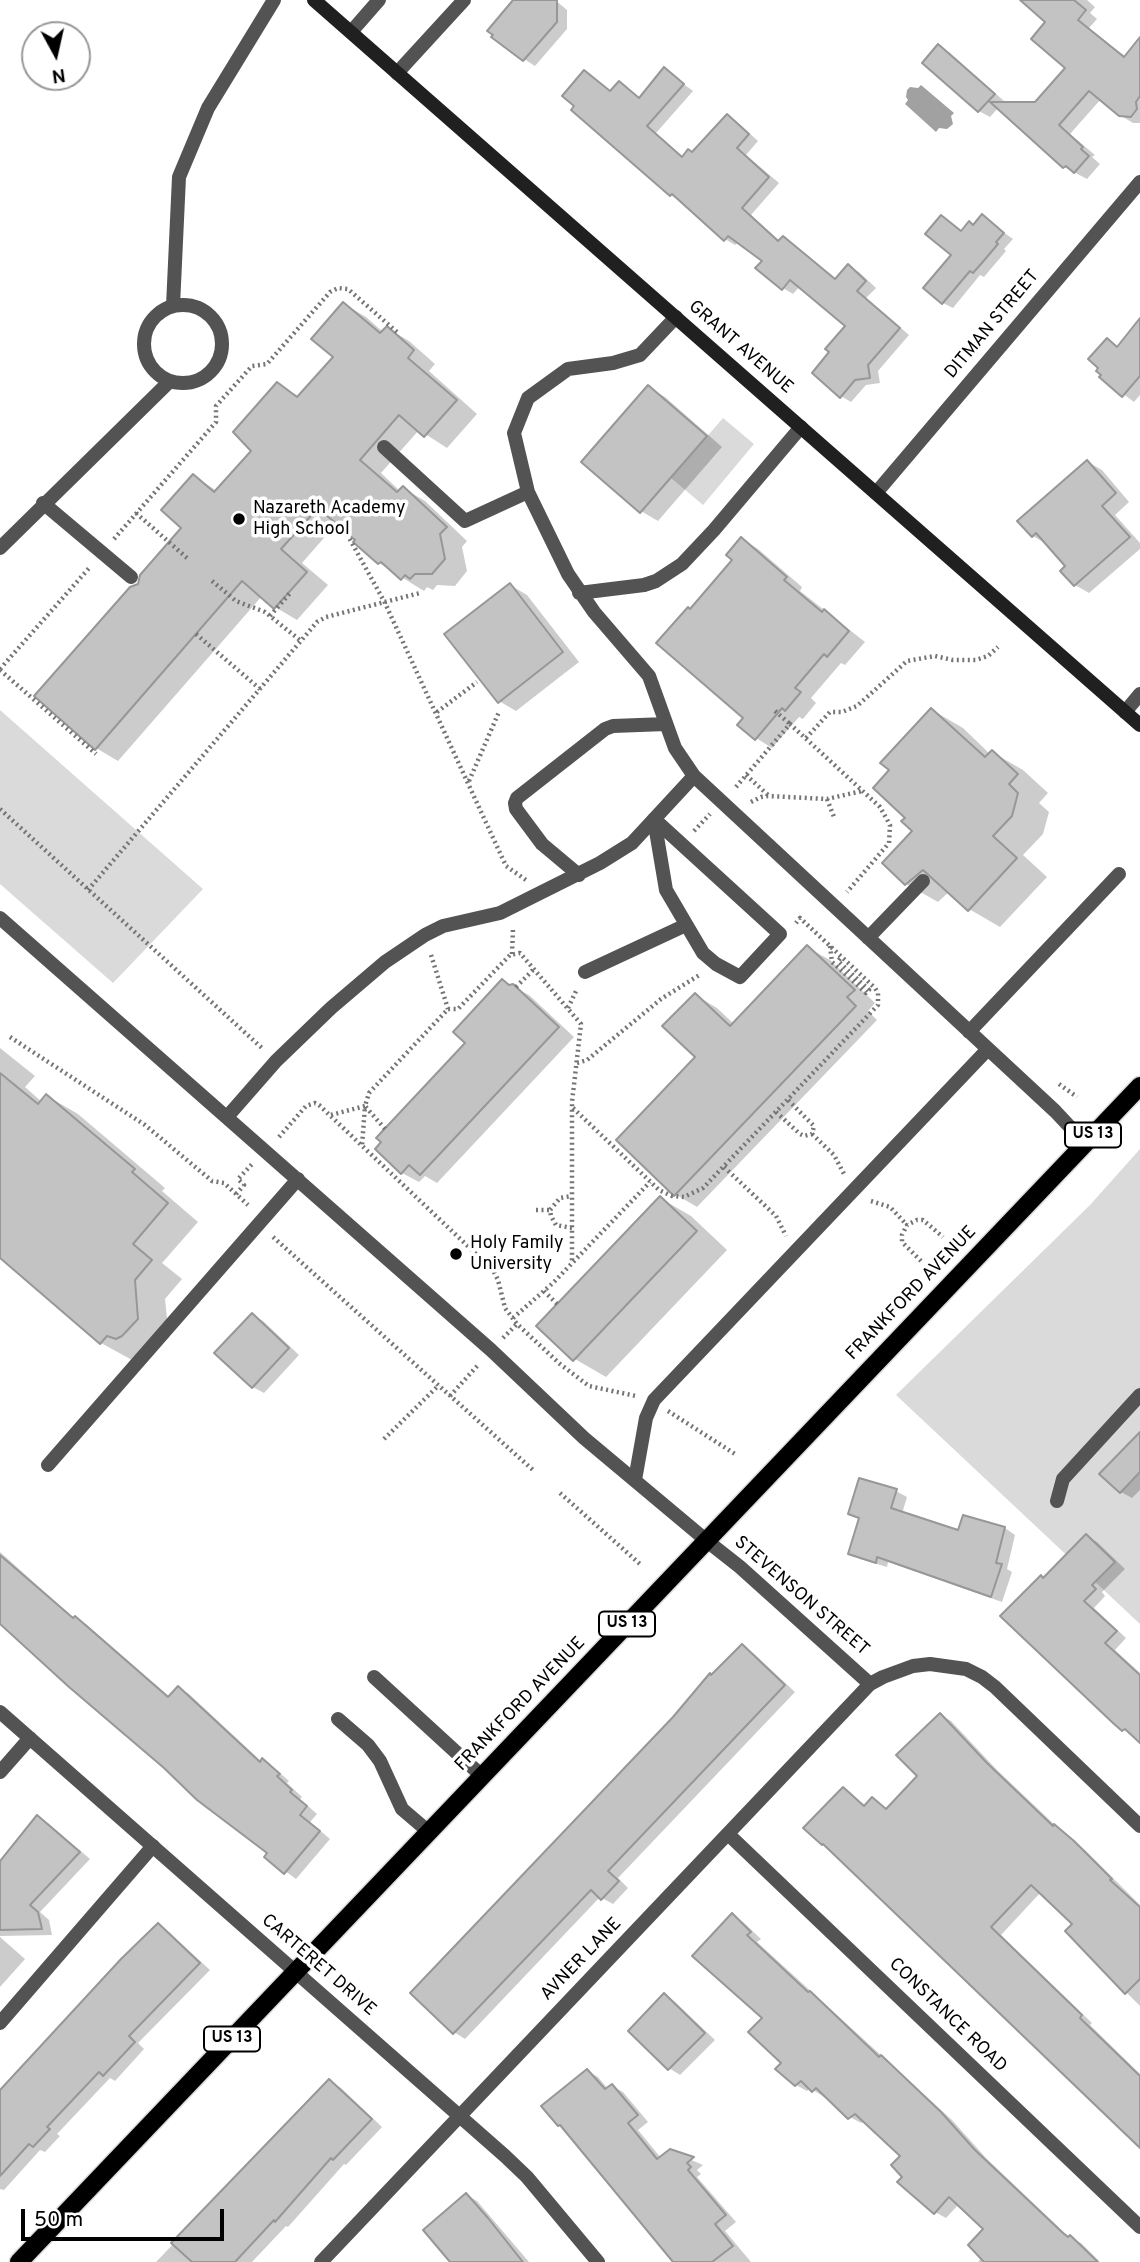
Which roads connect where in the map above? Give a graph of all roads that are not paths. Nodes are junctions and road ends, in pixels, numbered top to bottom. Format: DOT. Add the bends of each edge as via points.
graph roads {
  1 [pos="274,0"];
  2 [pos="314,0"];
  3 [pos="379,0"];
  4 [pos="464,0"];
  5 [pos="351,32"];
  6 [pos="397,73"];
  7 [pos="1140,182"];
  8 [pos="173,306"];
  9 [pos="676,317"];
  10 [pos="170,381"];
  11 [pos="801,427"];
  12 [pos="384,447"];
  13 [pos="528,492"];
  14 [pos="876,493"];
  15 [pos="43,503"];
  16 [pos="0,548"];
  17 [pos="131,577"];
  18 [pos="579,593"];
  19 [pos="1140,694"];
  20 [pos="1125,712"];
  21 [pos="666,724"];
  22 [pos="1140,725"];
  23 [pos="694,776"];
  24 [pos="654,819"];
  25 [pos="1119,874"];
  26 [pos="579,875"];
  27 [pos="923,881"];
  28 [pos="0,918"];
  29 [pos="686,925"];
  30 [pos="868,938"];
  31 [pos="585,972"];
  32 [pos="969,1032"];
  33 [pos="988,1049"];
  34 [pos="1140,1086"];
  35 [pos="227,1117"];
  36 [pos="1085,1143"];
  37 [pos="298,1179"];
  38 [pos="1140,1395"];
  39 [pos="48,1465"];
  40 [pos="635,1480"];
  41 [pos="1057,1501"];
  42 [pos="706,1541"];
  43 [pos="374,1677"];
  44 [pos="870,1684"];
  45 [pos="0,1712"];
  46 [pos="338,1719"];
  47 [pos="30,1738"];
  48 [pos="0,1772"];
  49 [pos="482,1776"];
  50 [pos="1140,1826"];
  51 [pos="429,1832"];
  52 [pos="728,1834"];
  53 [pos="153,1846"];
  54 [pos="296,1972"];
  55 [pos="0,2024"];
  56 [pos="460,2116"];
  57 [pos="1140,2227"];
  58 [pos="19,2262"];
  59 [pos="321,2262"];
  60 [pos="598,2262"];
  1 -- 8 [label="street" via="208,108 178,177"];
  2 -- 5 [label="street, GRANT AVENUE"];
  3 -- 5 [label="street"];
  4 -- 6 [label="street"];
  5 -- 6 [label="street, GRANT AVENUE"];
  6 -- 9 [label="street, GRANT AVENUE"];
  7 -- 14 [label="street, DITMAN STREET"];
  8 -- 10 [label="street" via="153,320 144,342 151,365"];
  8 -- 10 [label="street" via="186,305 208,314 223,346 214,369 205,377 193,382"];
  9 -- 11 [label="street, GRANT AVENUE"];
  9 -- 13 [label="street" via="640,355 568,369 528,397 513,433"];
  10 -- 15 [label="street"];
  11 -- 14 [label="street, GRANT AVENUE"];
  11 -- 18 [label="street" via="682,564 644,585"];
  12 -- 13 [label="street" via="465,521"];
  13 -- 18 [label="street"];
  14 -- 20 [label="street, GRANT AVENUE"];
  15 -- 16 [label="street"];
  15 -- 17 [label="street"];
  18 -- 21 [label="street" via="649,676"];
  19 -- 20 [label="street"];
  20 -- 22 [label="street, GRANT AVENUE"];
  21 -- 23 [label="street"];
  21 -- 26 [label="street" via="606,729 517,798 516,809 542,844"];
  23 -- 24 [label="street"];
  23 -- 30 [label="street"];
  24 -- 26 [label="street" via="632,843"];
  24 -- 29 [label="street" via="666,890"];
  24 -- 29 [label="street" via="780,934 740,977 703,953"];
  25 -- 32 [label="street"];
  26 -- 35 [label="street" via="500,913 443,926 385,961 276,1061"];
  27 -- 30 [label="street"];
  28 -- 35 [label="street, STEVENSON STREET"];
  29 -- 31 [label="street"];
  30 -- 32 [label="street"];
  32 -- 33 [label="street"];
  33 -- 36 [label="street"];
  33 -- 40 [label="street" via="654,1400 646,1418"];
  34 -- 36 [label="main road, FRANKFORD AVENUE / US 13"];
  35 -- 37 [label="street, STEVENSON STREET"];
  36 -- 42 [label="main road, FRANKFORD AVENUE / US 13"];
  37 -- 39 [label="street"];
  37 -- 40 [label="street, STEVENSON STREET"];
  38 -- 41 [label="street" via="1063,1479"];
  40 -- 42 [label="street, STEVENSON STREET"];
  42 -- 44 [label="street, STEVENSON STREET"];
  42 -- 49 [label="main road, FRANKFORD AVENUE / US 13"];
  43 -- 49 [label="street"];
  44 -- 50 [label="street, STEVENSON STREET" via="896,1671 930,1664 974,1673 995,1687"];
  44 -- 52 [label="street, AVNER LANE"];
  45 -- 47 [label="street, CARTERET DRIVE"];
  46 -- 51 [label="street" via="373,1752 402,1808"];
  47 -- 48 [label="street"];
  47 -- 53 [label="street, CARTERET DRIVE"];
  49 -- 51 [label="main road, FRANKFORD AVENUE / US 13"];
  51 -- 54 [label="main road, FRANKFORD AVENUE / US 13"];
  52 -- 56 [label="street, AVNER LANE"];
  52 -- 57 [label="street, CONSTANCE ROAD"];
  53 -- 54 [label="street, CARTERET DRIVE"];
  53 -- 55 [label="street"];
  54 -- 56 [label="street, CARTERET DRIVE"];
  54 -- 58 [label="main road, FRANKFORD AVENUE / US 13"];
  56 -- 59 [label="street, AVNER LANE"];
  56 -- 60 [label="street, CARTERET DRIVE" via="527,2177"];
}
